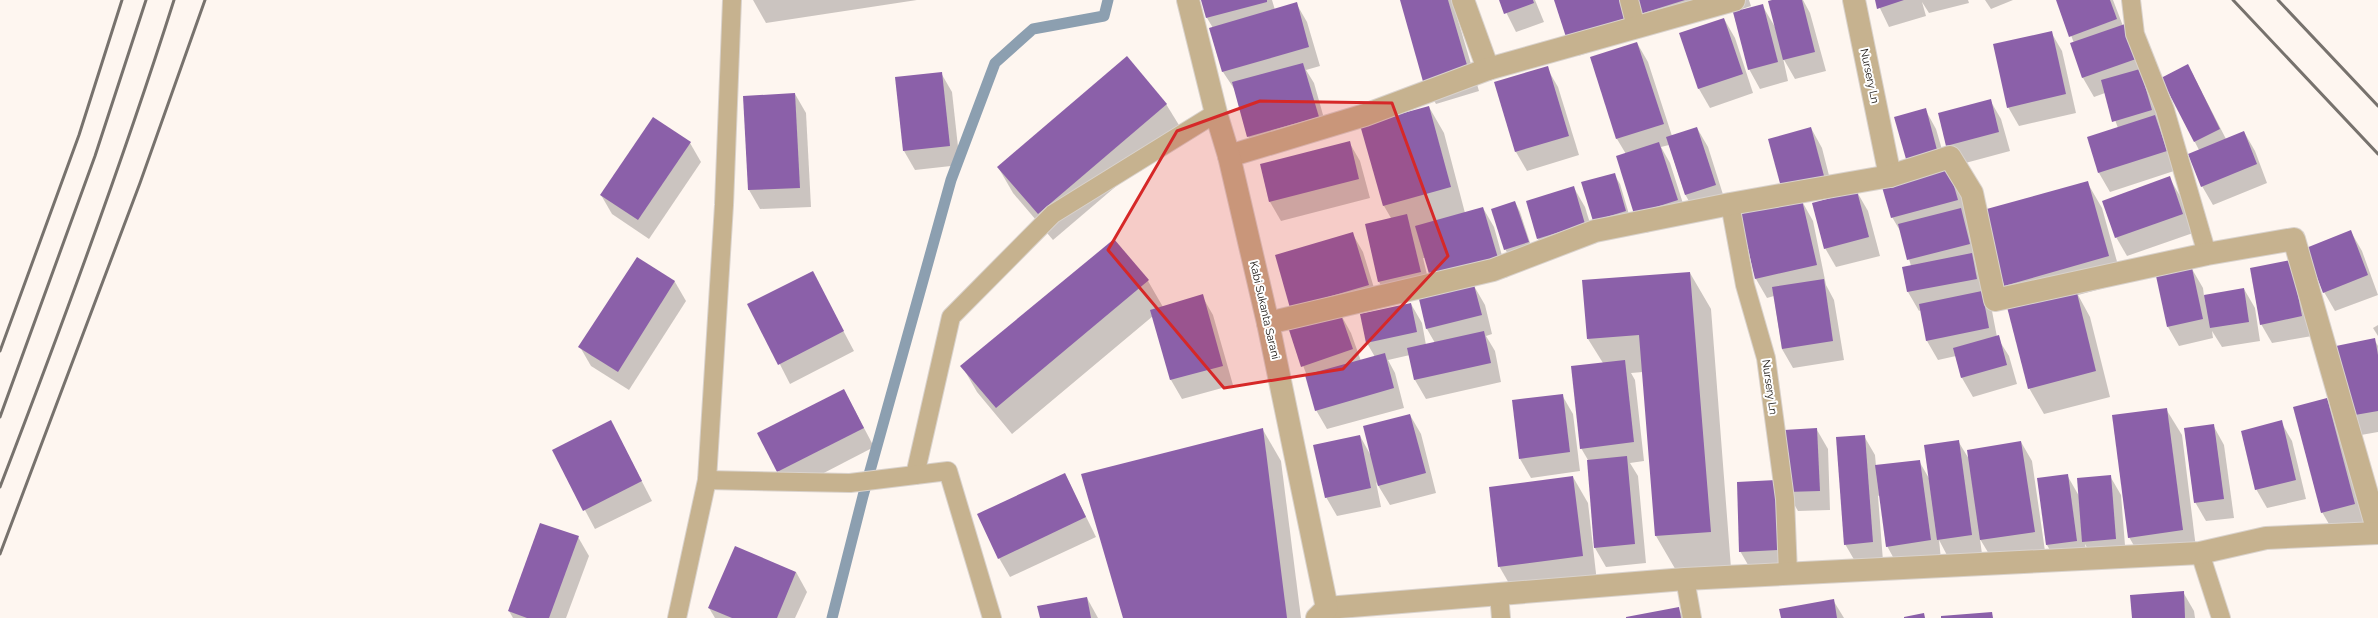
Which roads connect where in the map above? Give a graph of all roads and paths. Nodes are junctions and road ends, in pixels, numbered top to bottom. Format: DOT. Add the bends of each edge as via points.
graph roads {
  1 [pos="732,0"];
  2 [pos="1188,0"];
  3 [pos="1464,0"];
  4 [pos="1629,0"];
  5 [pos="1734,0"];
  6 [pos="1854,0"];
  7 [pos="2131,0"];
  8 [pos="1636,27"];
  9 [pos="1488,69"];
  10 [pos="1216,114"];
  11 [pos="1229,156"];
  12 [pos="1890,176"];
  13 [pos="1730,204"];
  14 [pos="2207,254"];
  15 [pos="1268,323"];
  16 [pos="915,475"];
  17 [pos="707,480"];
  18 [pos="2378,533"];
  19 [pos="2200,553"];
  20 [pos="1788,573"];
  21 [pos="1685,579"];
  22 [pos="1499,594"];
  23 [pos="1322,613"];
  24 [pos="677,618"];
  25 [pos="992,618"];
  26 [pos="1501,618"];
  27 [pos="1692,618"];
  28 [pos="2221,618"];
  1 -- 17 [label="lane" via="724,205"];
  2 -- 10 [label="street, Kabi Sukanta Sarani"];
  3 -- 9 [label="street"];
  4 -- 8 [label="lane"];
  5 -- 8 [label="street"];
  6 -- 12 [label="street, Nursery Ln"];
  7 -- 14 [label="lane" via="2135,34 2165,110"];
  8 -- 9 [label="street"];
  9 -- 11 [label="street" via="1365,115"];
  10 -- 11 [label="street, Kabi Sukanta Sarani"];
  10 -- 16 [label="lane" via="1053,214 951,318"];
  11 -- 15 [label="street, Kabi Sukanta Sarani"];
  12 -- 13 [label="street"];
  12 -- 14 [label="street" via="1950,157 1972,193 1995,300"];
  13 -- 15 [label="street" via="1595,231 1493,270"];
  13 -- 20 [label="lane, Nursery Ln" via="1745,285 1766,358 1785,499"];
  14 -- 18 [label="street" via="2294,239"];
  15 -- 23 [label="street, Kabi Sukanta Sarani"];
  16 -- 17 [label="lane" via="850,483"];
  16 -- 25 [label="lane" via="948,471"];
  17 -- 24 [label="lane"];
  18 -- 19 [label="street" via="2266,538"];
  19 -- 20 [label="street"];
  19 -- 28 [label="lane"];
  20 -- 21 [label="street"];
  21 -- 22 [label="street"];
  21 -- 27 [label="lane"];
  22 -- 23 [label="street"];
  22 -- 26 [label="lane"];
}
